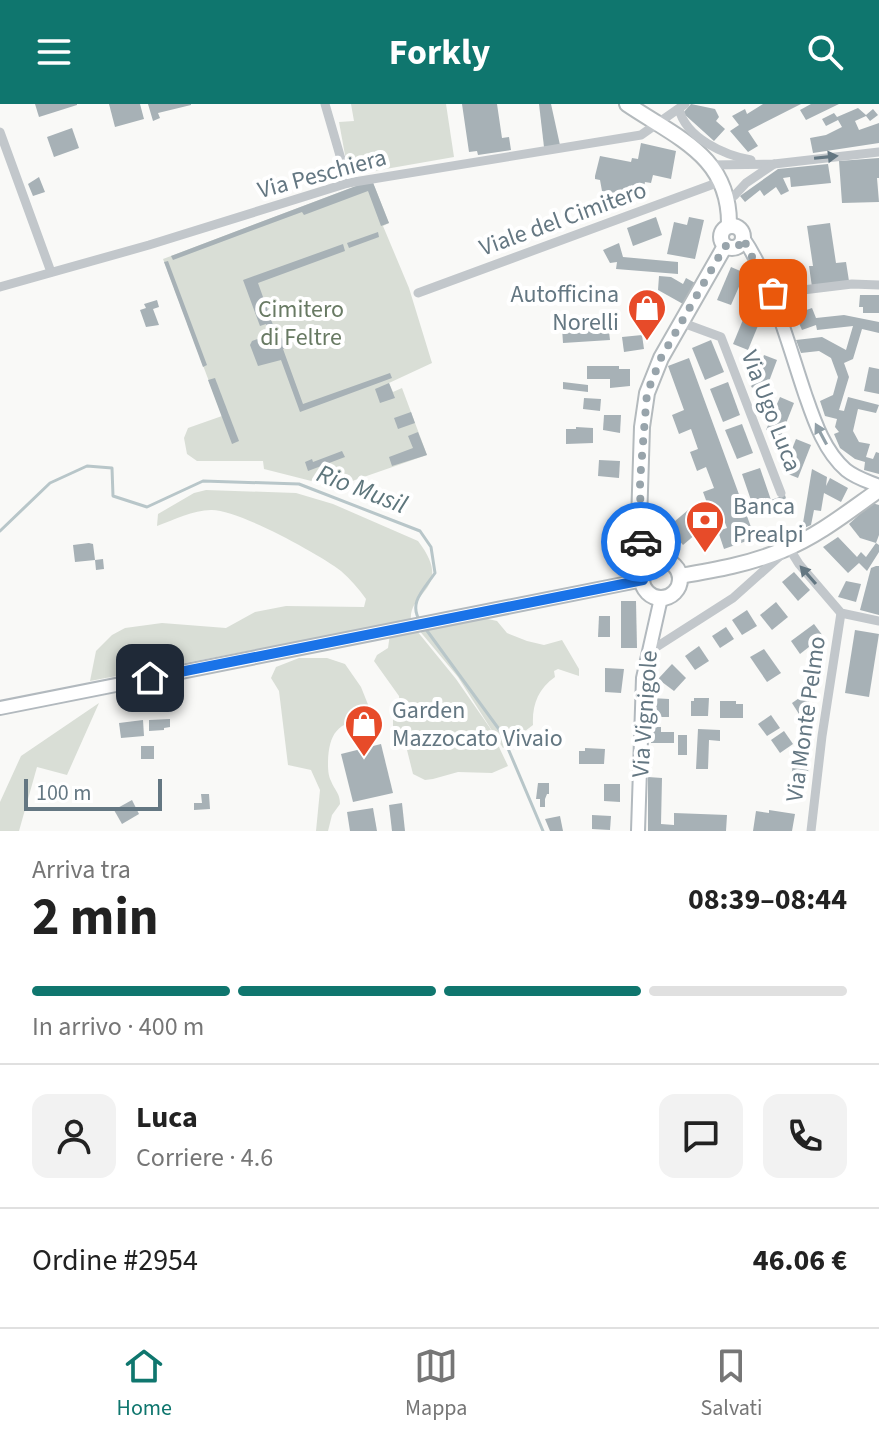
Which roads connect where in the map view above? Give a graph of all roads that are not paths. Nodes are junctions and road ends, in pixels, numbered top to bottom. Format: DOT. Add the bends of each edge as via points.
graph roads {
  1 [pos="325,104"];
  2 [pos="627,104"];
  3 [pos="682,106"];
  4 [pos="658,124"];
  5 [pos="0,132"];
  6 [pos="879,152"];
  7 [pos="774,164"];
  8 [pos="711,165"];
  9 [pos="722,181"];
  10 [pos="348,183"];
  11 [pos="734,196"];
  12 [pos="736,230"];
  13 [pos="51,272"];
  14 [pos="879,285"];
  15 [pos="0,287"];
  16 [pos="418,293"];
  17 [pos="770,294"];
  18 [pos="683,323"];
  19 [pos="879,488"];
  20 [pos="781,493"];
  21 [pos="789,548"];
  22 [pos="652,563"];
  23 [pos="680,576"];
  24 [pos="643,580"];
  25 [pos="661,598"];
  26 [pos="841,613"];
  27 [pos="879,621"];
  28 [pos="647,653"];
  29 [pos="0,708"];
  30 [pos="638,831"];
  31 [pos="811,831"];
  1 -- 10 [label="street"];
  2 -- 4 [label="main road"];
  3 -- 4 [label="street, Via Peschiera"];
  3 -- 7 [label="street" via="683,121 719,151"];
  4 -- 8 [label="main road"];
  4 -- 10 [label="street, Via Peschiera" via="641,135"];
  5 -- 13 [label="street"];
  7 -- 6 [label="street, one-way"];
  7 -- 8 [label="street"];
  7 -- 11 [label="street"];
  8 -- 9 [label="main road"];
  9 -- 11 [label="main road"];
  9 -- 12 [label="main road"];
  9 -- 16 [label="street, Viale del Cimitero"];
  10 -- 13 [label="street, Via Peschiera"];
  11 -- 12 [label="main road"];
  12 -- 17 [label="street"];
  12 -- 18 [label="main road" via="721,232 725,246"];
  13 -- 15 [label="street, Via Peschiera"];
  14 -- 17 [label="street"];
  19 -- 17 [label="street, one-way" via="845,469 816,425"];
  18 -- 20 [label="street, Via Ugo Luca" via="721,337"];
  18 -- 22 [label="main road" via="654,374 644,407 639,522 641,544"];
  19 -- 21 [label="main road"];
  21 -- 23 [label="main road" via="739,565"];
  26 -- 21 [label="street, one-way"];
  21 -- 28 [label="street" via="733,598"];
  22 -- 23 [label="main road" via="669,562"];
  22 -- 24 [label="main road"];
  23 -- 25 [label="main road" via="675,591"];
  24 -- 25 [label="main road" via="646,590"];
  24 -- 29 [label="street"];
  25 -- 28 [label="street, Via Vignigole"];
  26 -- 27 [label="street"];
  26 -- 31 [label="street, Via Monte Pelmo"];
  28 -- 30 [label="street, Via Vignigole"];
}
